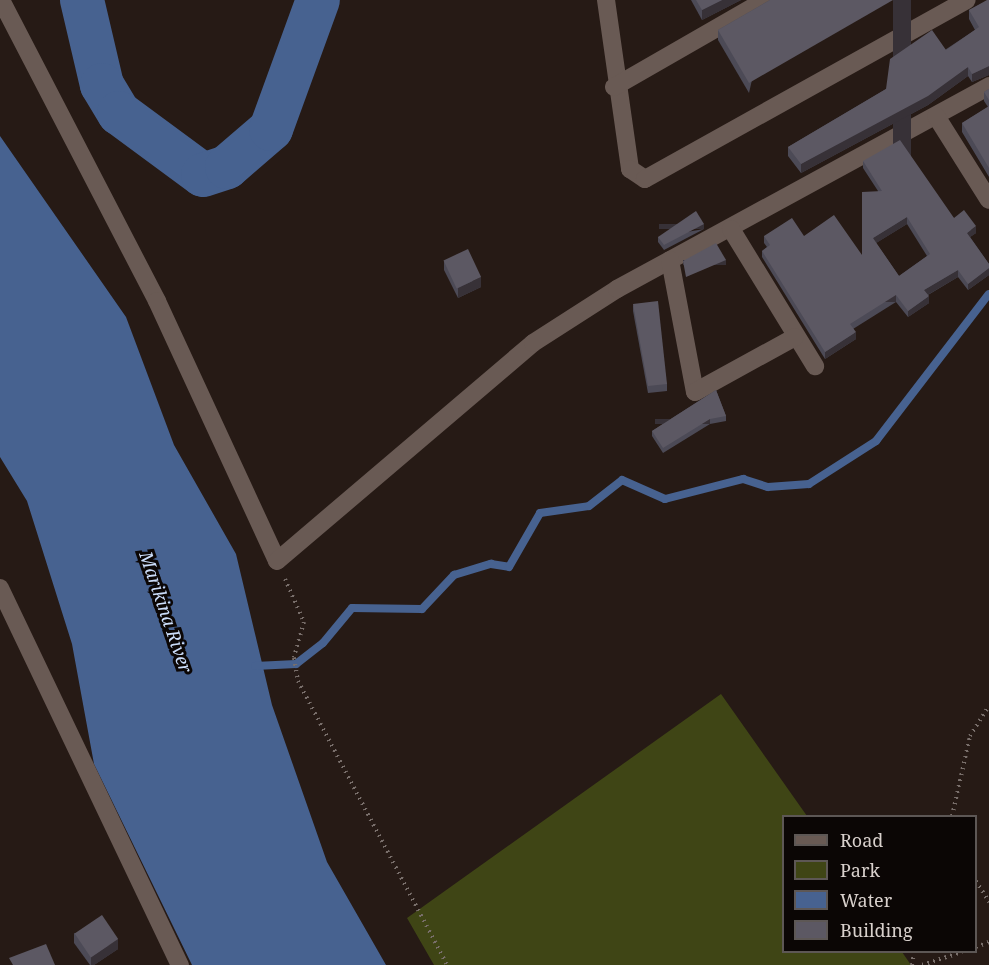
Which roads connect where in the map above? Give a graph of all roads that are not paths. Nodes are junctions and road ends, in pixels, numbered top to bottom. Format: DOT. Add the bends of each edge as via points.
graph roads {
  1 [pos="1,0"];
  2 [pos="606,0"];
  3 [pos="765,0"];
  4 [pos="966,0"];
  5 [pos="935,8"];
  6 [pos="989,86"];
  7 [pos="614,87"];
  8 [pos="936,116"];
  9 [pos="989,200"];
  10 [pos="731,229"];
  11 [pos="670,260"];
  12 [pos="795,337"];
  13 [pos="815,366"];
  14 [pos="0,588"];
  15 [pos="180,965"];
  1 -- 11 [label="street" via="157,301 277,561 533,343"];
  2 -- 7 [label="street"];
  3 -- 7 [label="street"];
  4 -- 5 [label="street"];
  5 -- 7 [label="street" via="650,178 630,169"];
  6 -- 8 [label="street"];
  8 -- 9 [label="street"];
  8 -- 10 [label="street"];
  10 -- 11 [label="street"];
  10 -- 12 [label="street"];
  11 -- 12 [label="street" via="695,392"];
  12 -- 13 [label="street"];
  14 -- 15 [label="street"];
}
